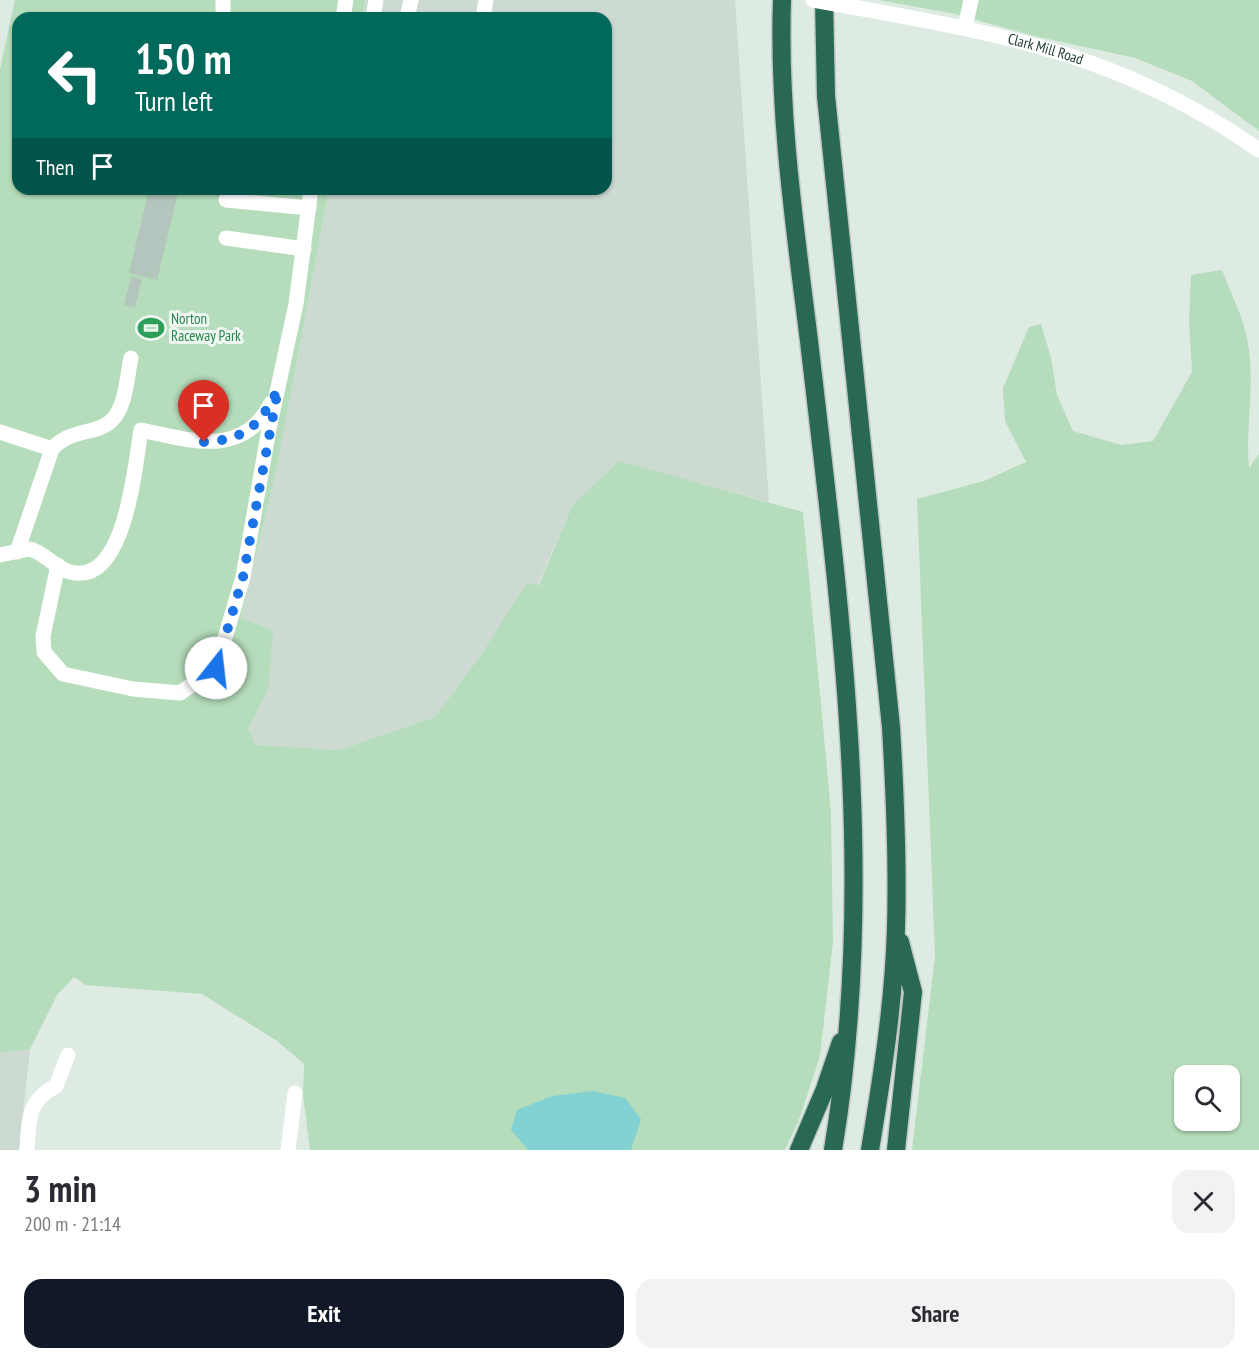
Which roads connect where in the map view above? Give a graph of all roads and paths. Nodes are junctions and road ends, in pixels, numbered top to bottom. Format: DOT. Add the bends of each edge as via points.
graph roads {
  1 [pos="782,0"];
  2 [pos="813,0"];
  3 [pos="824,0"];
  4 [pos="972,0"];
  5 [pos="966,27"];
  6 [pos="1259,150"];
  7 [pos="310,195"];
  8 [pos="226,199"];
  9 [pos="309,208"];
  10 [pos="226,238"];
  11 [pos="304,249"];
  12 [pos="131,358"];
  13 [pos="278,389"];
  14 [pos="0,432"];
  15 [pos="52,449"];
  16 [pos="17,552"];
  17 [pos="0,555"];
  18 [pos="58,565"];
  19 [pos="896,930"];
  20 [pos="852,990"];
  21 [pos="68,1055"];
  22 [pos="295,1093"];
  23 [pos="27,1150"];
  24 [pos="288,1150"];
  25 [pos="799,1150"];
  26 [pos="833,1150"];
  27 [pos="870,1150"];
  28 [pos="896,1150"];
  1 -- 20 [label="highway" via="786,136 838,598 851,755 855,903"];
  2 -- 5 [label="street, Clark Mill Road, bridge"];
  3 -- 19 [label="highway" via="826,96 891,727 897,831"];
  4 -- 5 [label="street"];
  5 -- 6 [label="street, Clark Mill Road" via="1118,71 1187,104"];
  7 -- 9 [label="street"];
  8 -- 9 [label="street"];
  9 -- 11 [label="street"];
  10 -- 11 [label="street"];
  11 -- 13 [label="street"];
  12 -- 15 [label="street" via="119,411 111,422 66,437"];
  13 -- 18 [label="street" via="257,423 241,436 204,442 141,430 129,500 114,546 100,565 91,570 70,572"];
  13 -- 18 [label="street" via="243,577 216,668 180,693 133,689 63,674 44,652 42,636"];
  14 -- 15 [label="street"];
  15 -- 16 [label="street"];
  16 -- 17 [label="street"];
  16 -- 18 [label="street" via="36,550"];
  19 -- 27 [label="highway" via="884,1068"];
  19 -- 28 [label="highway" via="913,992"];
  20 -- 25 [label="highway" via="828,1079"];
  20 -- 26 [label="highway"];
  21 -- 23 [label="street" via="56,1086 33,1103"];
  22 -- 24 [label="street"];
}
